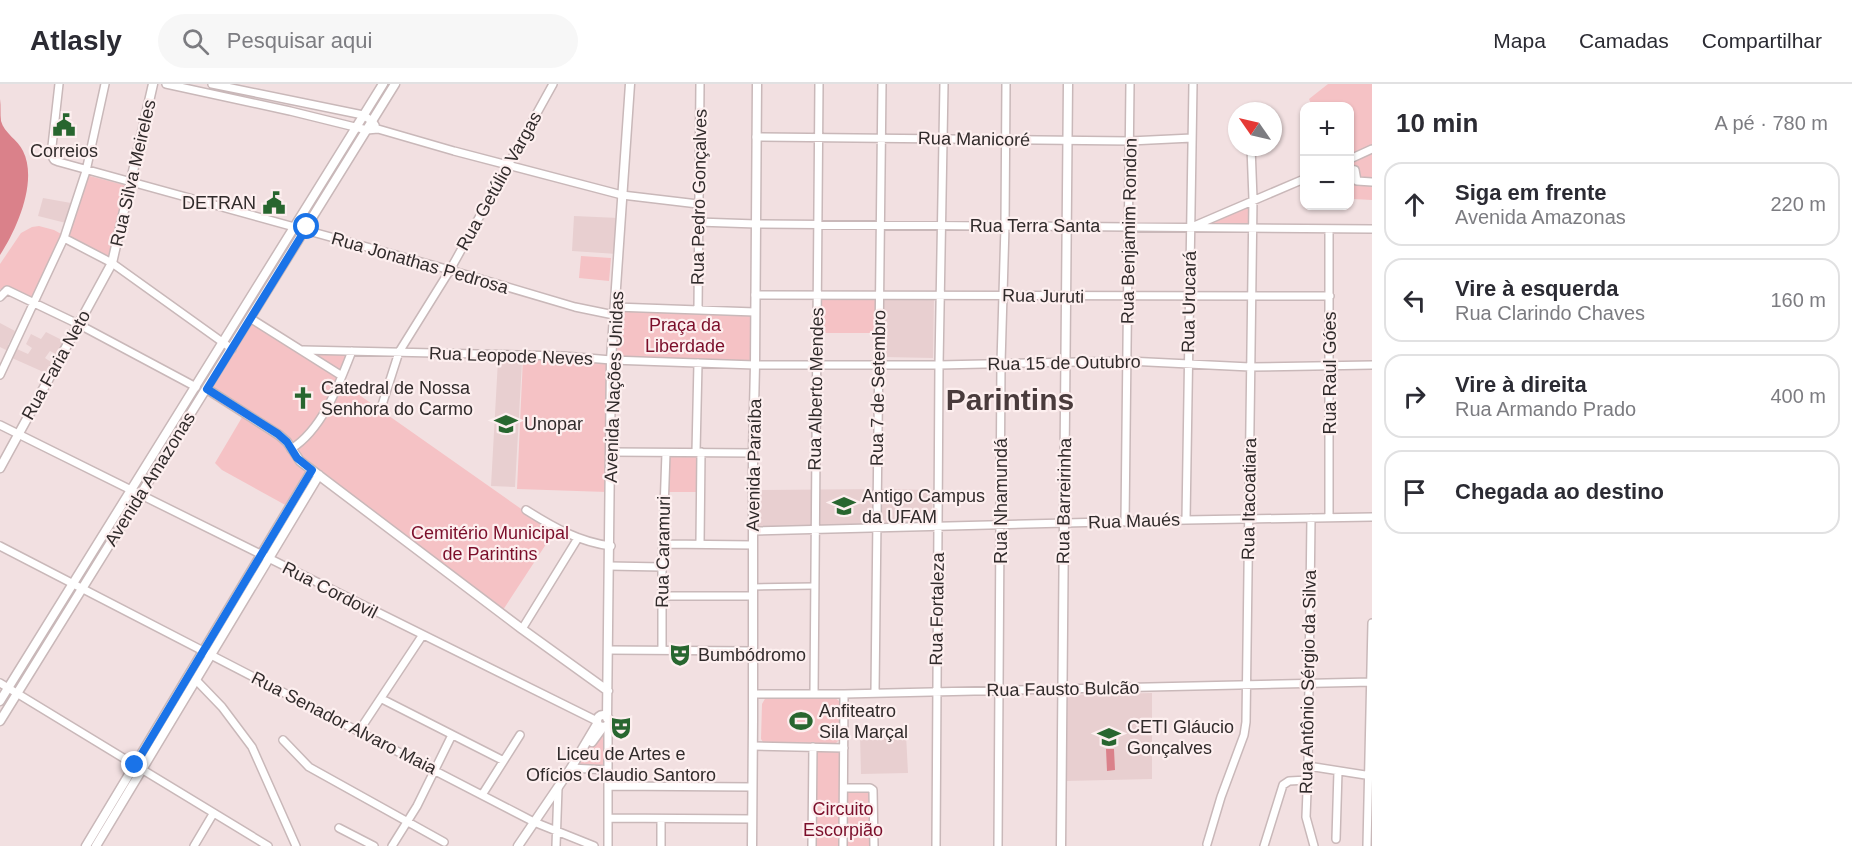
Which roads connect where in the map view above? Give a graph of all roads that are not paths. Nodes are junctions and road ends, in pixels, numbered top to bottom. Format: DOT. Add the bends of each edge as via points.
graph roads {
  1 [pos="59,84"];
  2 [pos="105,84"];
  3 [pos="153,84"];
  4 [pos="166,84"];
  5 [pos="212,84"];
  6 [pos="383,84"];
  7 [pos="395,84"];
  8 [pos="553,84"];
  9 [pos="630,84"];
  10 [pos="700,84"];
  11 [pos="757,84"];
  12 [pos="819,84"];
  13 [pos="882,84"];
  14 [pos="944,84"];
  15 [pos="1006,84"];
  16 [pos="1068,84"];
  17 [pos="1130,84"];
  18 [pos="1193,84"];
  19 [pos="255,93"];
  20 [pos="292,100"];
  21 [pos="253,104"];
  22 [pos="290,111"];
  23 [pos="363,115"];
  24 [pos="372,121"];
  25 [pos="356,127"];
  26 [pos="378,129"];
  27 [pos="367,130"];
  28 [pos="756,137"];
  29 [pos="818,138"];
  30 [pos="882,138"];
  31 [pos="1192,138"];
  32 [pos="943,139"];
  33 [pos="1005,140"];
  34 [pos="1068,140"];
  35 [pos="1130,141"];
  36 [pos="1372,149"];
  37 [pos="1251,156"];
  38 [pos="1354,157"];
  39 [pos="508,166"];
  40 [pos="1354,170"];
  41 [pos="86,171"];
  42 [pos="1300,181"];
  43 [pos="1372,182"];
  44 [pos="132,183"];
  45 [pos="622,195"];
  46 [pos="1253,199"];
  47 [pos="698,204"];
  48 [pos="698,222"];
  49 [pos="756,224"];
  50 [pos="818,224"];
  51 [pos="880,225"];
  52 [pos="941,226"];
  53 [pos="1005,226"];
  54 [pos="1067,226"];
  55 [pos="295,227"];
  56 [pos="1128,227"];
  57 [pos="1191,227"];
  58 [pos="1252,228"];
  59 [pos="1329,229"];
  60 [pos="305,230"];
  61 [pos="1372,230"];
  62 [pos="64,238"];
  63 [pos="112,263"];
  64 [pos="450,270"];
  65 [pos="755,295"];
  66 [pos="816,295"];
  67 [pos="879,295"];
  68 [pos="1003,295"];
  69 [pos="1251,295"];
  70 [pos="940,296"];
  71 [pos="1066,296"];
  72 [pos="1189,296"];
  73 [pos="1330,296"];
  74 [pos="0,297"];
  75 [pos="1128,297"];
  76 [pos="34,304"];
  77 [pos="698,310"];
  78 [pos="615,311"];
  79 [pos="755,312"];
  80 [pos="250,318"];
  81 [pos="78,324"];
  82 [pos="223,343"];
  83 [pos="232,349"];
  84 [pos="303,350"];
  85 [pos="352,351"];
  86 [pos="399,352"];
  87 [pos="611,360"];
  88 [pos="1128,361"];
  89 [pos="698,363"];
  90 [pos="1001,363"];
  91 [pos="1064,363"];
  92 [pos="816,364"];
  93 [pos="1188,364"];
  94 [pos="755,365"];
  95 [pos="879,365"];
  96 [pos="939,365"];
  97 [pos="1372,365"];
  98 [pos="1330,366"];
  99 [pos="1250,367"];
  100 [pos="0,375"];
  101 [pos="342,376"];
  102 [pos="196,387"];
  103 [pos="207,389"];
  104 [pos="382,405"];
  105 [pos="0,425"];
  106 [pos="18,434"];
  107 [pos="291,450"];
  108 [pos="611,452"];
  109 [pos="698,452"];
  110 [pos="666,453"];
  111 [pos="753,453"];
  112 [pos="0,468"];
  113 [pos="316,473"];
  114 [pos="136,492"];
  115 [pos="526,510"];
  116 [pos="1329,517"];
  117 [pos="1372,517"];
  118 [pos="1249,518"];
  119 [pos="1311,518"];
  120 [pos="1186,520"];
  121 [pos="1125,522"];
  122 [pos="1063,524"];
  123 [pos="1000,525"];
  124 [pos="938,526"];
  125 [pos="814,528"];
  126 [pos="876,528"];
  127 [pos="753,531"];
  128 [pos="578,538"];
  129 [pos="700,543"];
  130 [pos="663,544"];
  131 [pos="753,545"];
  132 [pos="0,546"];
  133 [pos="611,546"];
  134 [pos="264,556"];
  135 [pos="609,566"];
  136 [pos="662,567"];
  137 [pos="73,583"];
  138 [pos="814,586"];
  139 [pos="82,588"];
  140 [pos="752,592"];
  141 [pos="663,596"];
  142 [pos="1372,623"];
  143 [pos="522,629"];
  144 [pos="422,636"];
  145 [pos="608,650"];
  146 [pos="662,650"];
  147 [pos="753,651"];
  148 [pos="208,653"];
  149 [pos="196,680"];
  150 [pos="1371,682"];
  151 [pos="1308,683"];
  152 [pos="4,685"];
  153 [pos="1246,685"];
  154 [pos="1060,689"];
  155 [pos="1000,690"];
  156 [pos="608,691"];
  157 [pos="936,691"];
  158 [pos="875,692"];
  159 [pos="753,694"];
  160 [pos="814,694"];
  161 [pos="844,694"];
  162 [pos="22,695"];
  163 [pos="382,699"];
  164 [pos="0,701"];
  165 [pos="0,721"];
  166 [pos="602,721"];
  167 [pos="359,731"];
  168 [pos="452,735"];
  169 [pos="520,735"];
  170 [pos="283,740"];
  171 [pos="753,746"];
  172 [pos="813,747"];
  173 [pos="844,748"];
  174 [pos="502,760"];
  175 [pos="1308,766"];
  176 [pos="139,767"];
  177 [pos="571,768"];
  178 [pos="436,770"];
  179 [pos="608,770"];
  180 [pos="1338,771"];
  181 [pos="1371,775"];
  182 [pos="1308,780"];
  183 [pos="609,786"];
  184 [pos="752,787"];
  185 [pos="558,788"];
  186 [pos="844,788"];
  187 [pos="482,795"];
  188 [pos="213,814"];
  189 [pos="608,818"];
  190 [pos="661,819"];
  191 [pos="752,819"];
  192 [pos="534,822"];
  193 [pos="408,823"];
  194 [pos="339,828"];
  195 [pos="557,832"];
  196 [pos="1336,839"];
  197 [pos="444,842"];
  198 [pos="1207,844"];
  199 [pos="265,845"];
  200 [pos="86,846"];
  201 [pos="96,846"];
  202 [pos="194,846"];
  203 [pos="296,846"];
  204 [pos="374,846"];
  205 [pos="392,846"];
  206 [pos="518,846"];
  207 [pos="556,846"];
  208 [pos="594,846"];
  209 [pos="608,846"];
  210 [pos="661,846"];
  211 [pos="752,846"];
  212 [pos="812,846"];
  213 [pos="843,846"];
  214 [pos="874,846"];
  215 [pos="936,846"];
  216 [pos="998,846"];
  217 [pos="1060,846"];
  218 [pos="1264,846"];
  219 [pos="1314,846"];
  220 [pos="1367,846"];
  1 -- 41 [label="street, Rua Jonathas Pedrosa" via="51,155 54,160"];
  2 -- 41 [label="street"];
  3 -- 44 [label="street, Rua Silva Meireles"];
  4 -- 21 [label="street"];
  5 -- 19 [label="street"];
  6 -- 23 [label="street, Avenida Amazonas"];
  7 -- 24 [label="street, Avenida Amazonas"];
  8 -- 39 [label="street, Rua Getúlio Vargas"];
  9 -- 45 [label="street, Avenida Nações Unidas"];
  10 -- 47 [label="street, Rua Pedro Gonçalves"];
  11 -- 28 [label="street, Avenida Paraíba"];
  12 -- 29 [label="street, Rua Alberto Mendes"];
  13 -- 30 [label="street, Rua 7 de Setembro"];
  14 -- 32 [label="street, Rua Fortaleza"];
  15 -- 33 [label="street, Rua Nhamundá"];
  16 -- 34 [label="street, Rua Barreirinha"];
  17 -- 35 [label="street, Rua Benjamim Rondon"];
  18 -- 31 [label="street, Rua Urucará"];
  19 -- 20 [label="street"];
  19 -- 21 [label="street"];
  20 -- 22 [label="street"];
  20 -- 23 [label="street"];
  21 -- 22 [label="street"];
  22 -- 25 [label="street"];
  23 -- 24 [label="street"];
  23 -- 25 [label="street, Avenida Amazonas"];
  24 -- 26 [label="street"];
  24 -- 27 [label="street, Avenida Amazonas"];
  25 -- 27 [label="street"];
  25 -- 55 [label="street, Avenida Amazonas"];
  26 -- 27 [label="street"];
  26 -- 39 [label="street"];
  27 -- 60 [label="street, Avenida Amazonas"];
  28 -- 29 [label="street, Rua Manicoré"];
  28 -- 49 [label="street, Avenida Paraíba"];
  29 -- 30 [label="street, Rua Manicoré"];
  29 -- 50 [label="street, Rua Alberto Mendes"];
  30 -- 32 [label="street, Rua Manicoré"];
  30 -- 51 [label="street, Rua 7 de Setembro"];
  31 -- 35 [label="street, Rua Manicoré"];
  31 -- 57 [label="street, Rua Urucará"];
  32 -- 33 [label="street, Rua Manicoré"];
  32 -- 52 [label="street, Rua Fortaleza"];
  33 -- 34 [label="street, Rua Manicoré"];
  33 -- 53 [label="street, Rua Nhamundá"];
  34 -- 35 [label="street, Rua Manicoré"];
  34 -- 54 [label="street, Rua Barreirinha"];
  35 -- 56 [label="street, Rua Benjamim Rondon"];
  36 -- 38 [label="street"];
  37 -- 46 [label="street, Rua Itacoatiara"];
  39 -- 45 [label="street"];
  39 -- 64 [label="street, Rua Getúlio Vargas"];
  40 -- 43 [label="street" via="1358,181"];
  41 -- 44 [label="street, Rua Jonathas Pedrosa"];
  41 -- 62 [label="street"];
  42 -- 46 [label="street"];
  44 -- 55 [label="street, Rua Jonathas Pedrosa"];
  44 -- 63 [label="street, Rua Silva Meireles"];
  45 -- 47 [label="street"];
  45 -- 78 [label="street, Avenida Nações Unidas"];
  46 -- 57 [label="street"];
  46 -- 58 [label="street, Rua Itacoatiara"];
  47 -- 48 [label="street, Rua Pedro Gonçalves"];
  48 -- 49 [label="street, Rua Terra Santa"];
  48 -- 77 [label="street, Rua Pedro Gonçalves"];
  49 -- 50 [label="street, Rua Terra Santa"];
  49 -- 65 [label="street, Avenida Paraíba"];
  50 -- 51 [label="street, Rua Terra Santa"];
  50 -- 66 [label="street, Rua Alberto Mendes"];
  51 -- 52 [label="street, Rua Terra Santa"];
  51 -- 67 [label="street, Rua 7 de Setembro"];
  52 -- 53 [label="street, Rua Terra Santa"];
  52 -- 70 [label="street, Rua Fortaleza"];
  53 -- 54 [label="street, Rua Terra Santa"];
  53 -- 68 [label="street, Rua Nhamundá"];
  54 -- 56 [label="street, Rua Terra Santa"];
  54 -- 71 [label="street, Rua Barreirinha"];
  55 -- 60 [label="street, Rua Jonathas Pedrosa"];
  55 -- 82 [label="street, Avenida Amazonas"];
  56 -- 57 [label="street, Rua Terra Santa"];
  56 -- 75 [label="street, Rua Benjamim Rondon"];
  57 -- 58 [label="street, Rua Terra Santa"];
  57 -- 72 [label="street, Rua Urucará"];
  58 -- 59 [label="street, Rua Terra Santa"];
  58 -- 69 [label="street, Rua Itacoatiara"];
  59 -- 61 [label="street, Rua Terra Santa"];
  59 -- 73 [label="street, Rua Raul Góes"];
  60 -- 64 [label="street, Rua Jonathas Pedrosa"];
  60 -- 80 [label="street, Avenida Amazonas"];
  62 -- 63 [label="street"];
  62 -- 76 [label="street"];
  63 -- 81 [label="street, Rua Faria Neto"];
  63 -- 82 [label="street"];
  64 -- 78 [label="street, Rua Jonathas Pedrosa" via="564,304"];
  64 -- 86 [label="street, Rua Getúlio Vargas"];
  65 -- 66 [label="street, Rua Juruti"];
  65 -- 79 [label="street, Avenida Paraíba"];
  66 -- 67 [label="street, Rua Juruti"];
  66 -- 92 [label="street, Rua Alberto Mendes"];
  67 -- 70 [label="street, Rua Juruti"];
  67 -- 95 [label="street, Rua 7 de Setembro"];
  68 -- 70 [label="street, Rua Juruti"];
  68 -- 71 [label="street, Rua Juruti"];
  68 -- 90 [label="street, Rua Nhamundá"];
  69 -- 72 [label="street, Rua Juruti"];
  69 -- 73 [label="street, Rua Juruti"];
  69 -- 99 [label="street, Rua Itacoatiara"];
  70 -- 96 [label="street, Rua Fortaleza"];
  71 -- 75 [label="street, Rua Juruti"];
  71 -- 91 [label="street, Rua Barreirinha"];
  72 -- 75 [label="street, Rua Juruti"];
  72 -- 93 [label="street, Rua Urucará"];
  73 -- 98 [label="street, Rua Raul Góes"];
  74 -- 76 [label="street" via="7,290"];
  75 -- 88 [label="street, Rua Benjamim Rondon"];
  76 -- 81 [label="street"];
  76 -- 100 [label="street"];
  77 -- 78 [label="street, Rua Jonathas Pedrosa"];
  77 -- 79 [label="street, Rua Jonathas Pedrosa"];
  78 -- 87 [label="street, Avenida Nações Unidas"];
  79 -- 94 [label="street, Avenida Paraíba"];
  80 -- 83 [label="street, Avenida Amazonas"];
  80 -- 84 [label="street"];
  81 -- 102 [label="street"];
  81 -- 106 [label="street, Rua Faria Neto"];
  82 -- 83 [label="street"];
  82 -- 102 [label="street, Avenida Amazonas"];
  83 -- 103 [label="street, Avenida Amazonas"];
  84 -- 85 [label="street, Rua Leopode Neves"];
  84 -- 101 [label="street"];
  85 -- 86 [label="street, Rua Leopode Neves"];
  85 -- 101 [label="street"];
  86 -- 87 [label="street, Rua Leopode Neves"];
  86 -- 104 [label="street, Rua Getúlio Vargas"];
  87 -- 89 [label="street, Rua Leopode Neves"];
  87 -- 108 [label="street, Avenida Nações Unidas"];
  88 -- 91 [label="street, Rua 15 de Outubro"];
  88 -- 93 [label="street, Rua 15 de Outubro"];
  88 -- 121 [label="street, Rua Benjamim Rondon"];
  89 -- 94 [label="street, Rua Leopode Neves"];
  89 -- 109 [label="street"];
  90 -- 91 [label="street, Rua 15 de Outubro"];
  90 -- 96 [label="street, Rua 15 de Outubro"];
  90 -- 123 [label="street, Rua Nhamundá"];
  91 -- 122 [label="street, Rua Barreirinha"];
  92 -- 94 [label="street, Rua 15 de Outubro"];
  92 -- 95 [label="street, Rua 15 de Outubro"];
  92 -- 125 [label="street, Rua Alberto Mendes"];
  93 -- 99 [label="street, Rua 15 de Outubro"];
  93 -- 120 [label="street, Rua Urucará"];
  94 -- 111 [label="street, Avenida Paraíba"];
  95 -- 96 [label="street, Rua 15 de Outubro"];
  95 -- 126 [label="street, Rua 7 de Setembro"];
  96 -- 124 [label="street, Rua Fortaleza"];
  97 -- 98 [label="street, Rua 15 de Outubro"];
  98 -- 99 [label="street, Rua 15 de Outubro"];
  98 -- 116 [label="street, Rua Raul Góes"];
  99 -- 118 [label="street, Rua Itacoatiara"];
  101 -- 107 [label="street" via="326,411"];
  102 -- 114 [label="street, Avenida Amazonas"];
  103 -- 107 [label="street" via="278,434"];
  103 -- 114 [label="street, Avenida Amazonas"];
  105 -- 106 [label="street, Rua Cordovil"];
  106 -- 112 [label="street, Rua Faria Neto"];
  106 -- 114 [label="street, Rua Cordovil"];
  107 -- 113 [label="street"];
  108 -- 110 [label="street"];
  108 -- 133 [label="street, Avenida Nações Unidas"];
  109 -- 110 [label="street"];
  109 -- 111 [label="street"];
  109 -- 129 [label="street"];
  110 -- 130 [label="street, Rua Caramuri"];
  111 -- 127 [label="street, Avenida Paraíba"];
  113 -- 134 [label="street"];
  113 -- 143 [label="street"];
  114 -- 134 [label="street, Rua Cordovil"];
  114 -- 137 [label="street, Avenida Amazonas"];
  114 -- 139 [label="street, Avenida Amazonas"];
  115 -- 128 [label="street"];
  116 -- 117 [label="street, Rua Maués"];
  116 -- 119 [label="street, Rua Maués"];
  118 -- 119 [label="street, Rua Maués"];
  118 -- 120 [label="street, Rua Maués"];
  118 -- 153 [label="street, Rua Itacoatiara"];
  119 -- 151 [label="street, Rua Antônio Sérgio da Silva"];
  120 -- 121 [label="street, Rua Maués"];
  121 -- 122 [label="street, Rua Maués"];
  122 -- 123 [label="street, Rua Maués"];
  122 -- 154 [label="street, Rua Barreirinha"];
  123 -- 124 [label="street, Rua Maués"];
  123 -- 155 [label="street, Rua Nhamundá"];
  124 -- 126 [label="street, Rua Maués"];
  124 -- 157 [label="street, Rua Fortaleza"];
  125 -- 126 [label="street, Rua Maués"];
  125 -- 127 [label="street, Rua Maués"];
  125 -- 138 [label="street, Rua Alberto Mendes"];
  126 -- 158 [label="street, Rua 7 de Setembro"];
  127 -- 131 [label="street, Avenida Paraíba"];
  128 -- 133 [label="street"];
  128 -- 143 [label="street"];
  129 -- 130 [label="street"];
  129 -- 131 [label="street"];
  130 -- 136 [label="street, Rua Caramuri"];
  131 -- 140 [label="street, Avenida Paraíba"];
  132 -- 137 [label="street"];
  133 -- 135 [label="street, Avenida Nações Unidas"];
  134 -- 144 [label="street, Rua Cordovil"];
  134 -- 148 [label="street"];
  135 -- 136 [label="street"];
  135 -- 145 [label="street, Avenida Nações Unidas"];
  136 -- 141 [label="street, Rua Caramuri"];
  137 -- 139 [label="street, Rua Senador Alvaro Maia"];
  137 -- 152 [label="street, Avenida Amazonas"];
  138 -- 140 [label="street"];
  138 -- 160 [label="street, Rua Alberto Mendes"];
  139 -- 148 [label="street, Rua Senador Alvaro Maia"];
  139 -- 162 [label="street, Avenida Amazonas"];
  140 -- 141 [label="street"];
  140 -- 147 [label="street, Avenida Paraíba"];
  141 -- 146 [label="street, Rua Caramuri"];
  142 -- 150 [label="street"];
  143 -- 156 [label="street"];
  144 -- 163 [label="street"];
  144 -- 166 [label="street, Rua Cordovil"];
  145 -- 146 [label="street"];
  145 -- 156 [label="street, Avenida Nações Unidas"];
  146 -- 147 [label="street"];
  147 -- 159 [label="street, Avenida Paraíba"];
  148 -- 149 [label="street"];
  148 -- 167 [label="street, Rua Senador Alvaro Maia"];
  148 -- 176 [label="street"];
  149 -- 176 [label="street"];
  149 -- 203 [label="street" via="252,747"];
  150 -- 151 [label="street, Rua Fausto Bulcão"];
  150 -- 181 [label="street"];
  151 -- 153 [label="street, Rua Fausto Bulcão"];
  151 -- 175 [label="street, Rua Antônio Sérgio da Silva"];
  152 -- 162 [label="street"];
  152 -- 164 [label="street, Avenida Amazonas"];
  153 -- 154 [label="street, Rua Fausto Bulcão"];
  153 -- 198 [label="street, Rua Itacoatiara" via="1245,730"];
  154 -- 155 [label="street, Rua Fausto Bulcão"];
  154 -- 217 [label="street, Rua Barreirinha"];
  155 -- 157 [label="street, Rua Fausto Bulcão"];
  155 -- 216 [label="street, Rua Nhamundá"];
  156 -- 166 [label="street, Avenida Nações Unidas"];
  157 -- 158 [label="street, Rua Fausto Bulcão"];
  157 -- 215 [label="street, Rua Fortaleza"];
  158 -- 161 [label="street, Rua Fausto Bulcão"];
  159 -- 160 [label="street, Rua Fausto Bulcão"];
  159 -- 171 [label="street, Avenida Paraíba"];
  160 -- 161 [label="street, Rua Fausto Bulcão"];
  161 -- 173 [label="street"];
  162 -- 165 [label="street, Avenida Amazonas"];
  162 -- 176 [label="street"];
  163 -- 167 [label="street"];
  163 -- 168 [label="street"];
  166 -- 177 [label="street"];
  166 -- 179 [label="street"];
  167 -- 178 [label="street, Rua Senador Alvaro Maia"];
  168 -- 174 [label="street"];
  168 -- 178 [label="street"];
  169 -- 174 [label="street"];
  170 -- 193 [label="street" via="309,767"];
  171 -- 172 [label="street"];
  171 -- 184 [label="street, Avenida Paraíba"];
  172 -- 173 [label="street"];
  172 -- 212 [label="street"];
  173 -- 186 [label="street"];
  174 -- 187 [label="street"];
  175 -- 180 [label="street"];
  175 -- 182 [label="street, Rua Antônio Sérgio da Silva"];
  176 -- 188 [label="street"];
  176 -- 200 [label="street"];
  176 -- 201 [label="street"];
  177 -- 179 [label="street"];
  177 -- 185 [label="street"];
  178 -- 187 [label="street, Rua Senador Alvaro Maia"];
  178 -- 193 [label="street"];
  179 -- 183 [label="street"];
  180 -- 181 [label="street"];
  180 -- 196 [label="street"];
  181 -- 220 [label="street"];
  182 -- 218 [label="street" via="1283,785"];
  182 -- 219 [label="street, Rua Antônio Sérgio da Silva" via="1306,817"];
  183 -- 184 [label="street"];
  183 -- 189 [label="street"];
  184 -- 191 [label="street, Avenida Paraíba"];
  185 -- 192 [label="street"];
  185 -- 195 [label="street"];
  186 -- 213 [label="street"];
  186 -- 214 [label="street" via="873,790"];
  187 -- 192 [label="street, Rua Senador Alvaro Maia"];
  188 -- 199 [label="street"];
  188 -- 202 [label="street"];
  189 -- 190 [label="street"];
  189 -- 209 [label="street"];
  190 -- 191 [label="street"];
  190 -- 210 [label="street"];
  191 -- 211 [label="street, Avenida Paraíba"];
  192 -- 195 [label="street, Rua Senador Alvaro Maia"];
  192 -- 206 [label="street"];
  193 -- 197 [label="street"];
  193 -- 205 [label="street"];
  194 -- 204 [label="street"];
  195 -- 207 [label="street"];
  195 -- 208 [label="street, Rua Senador Alvaro Maia"];
}
